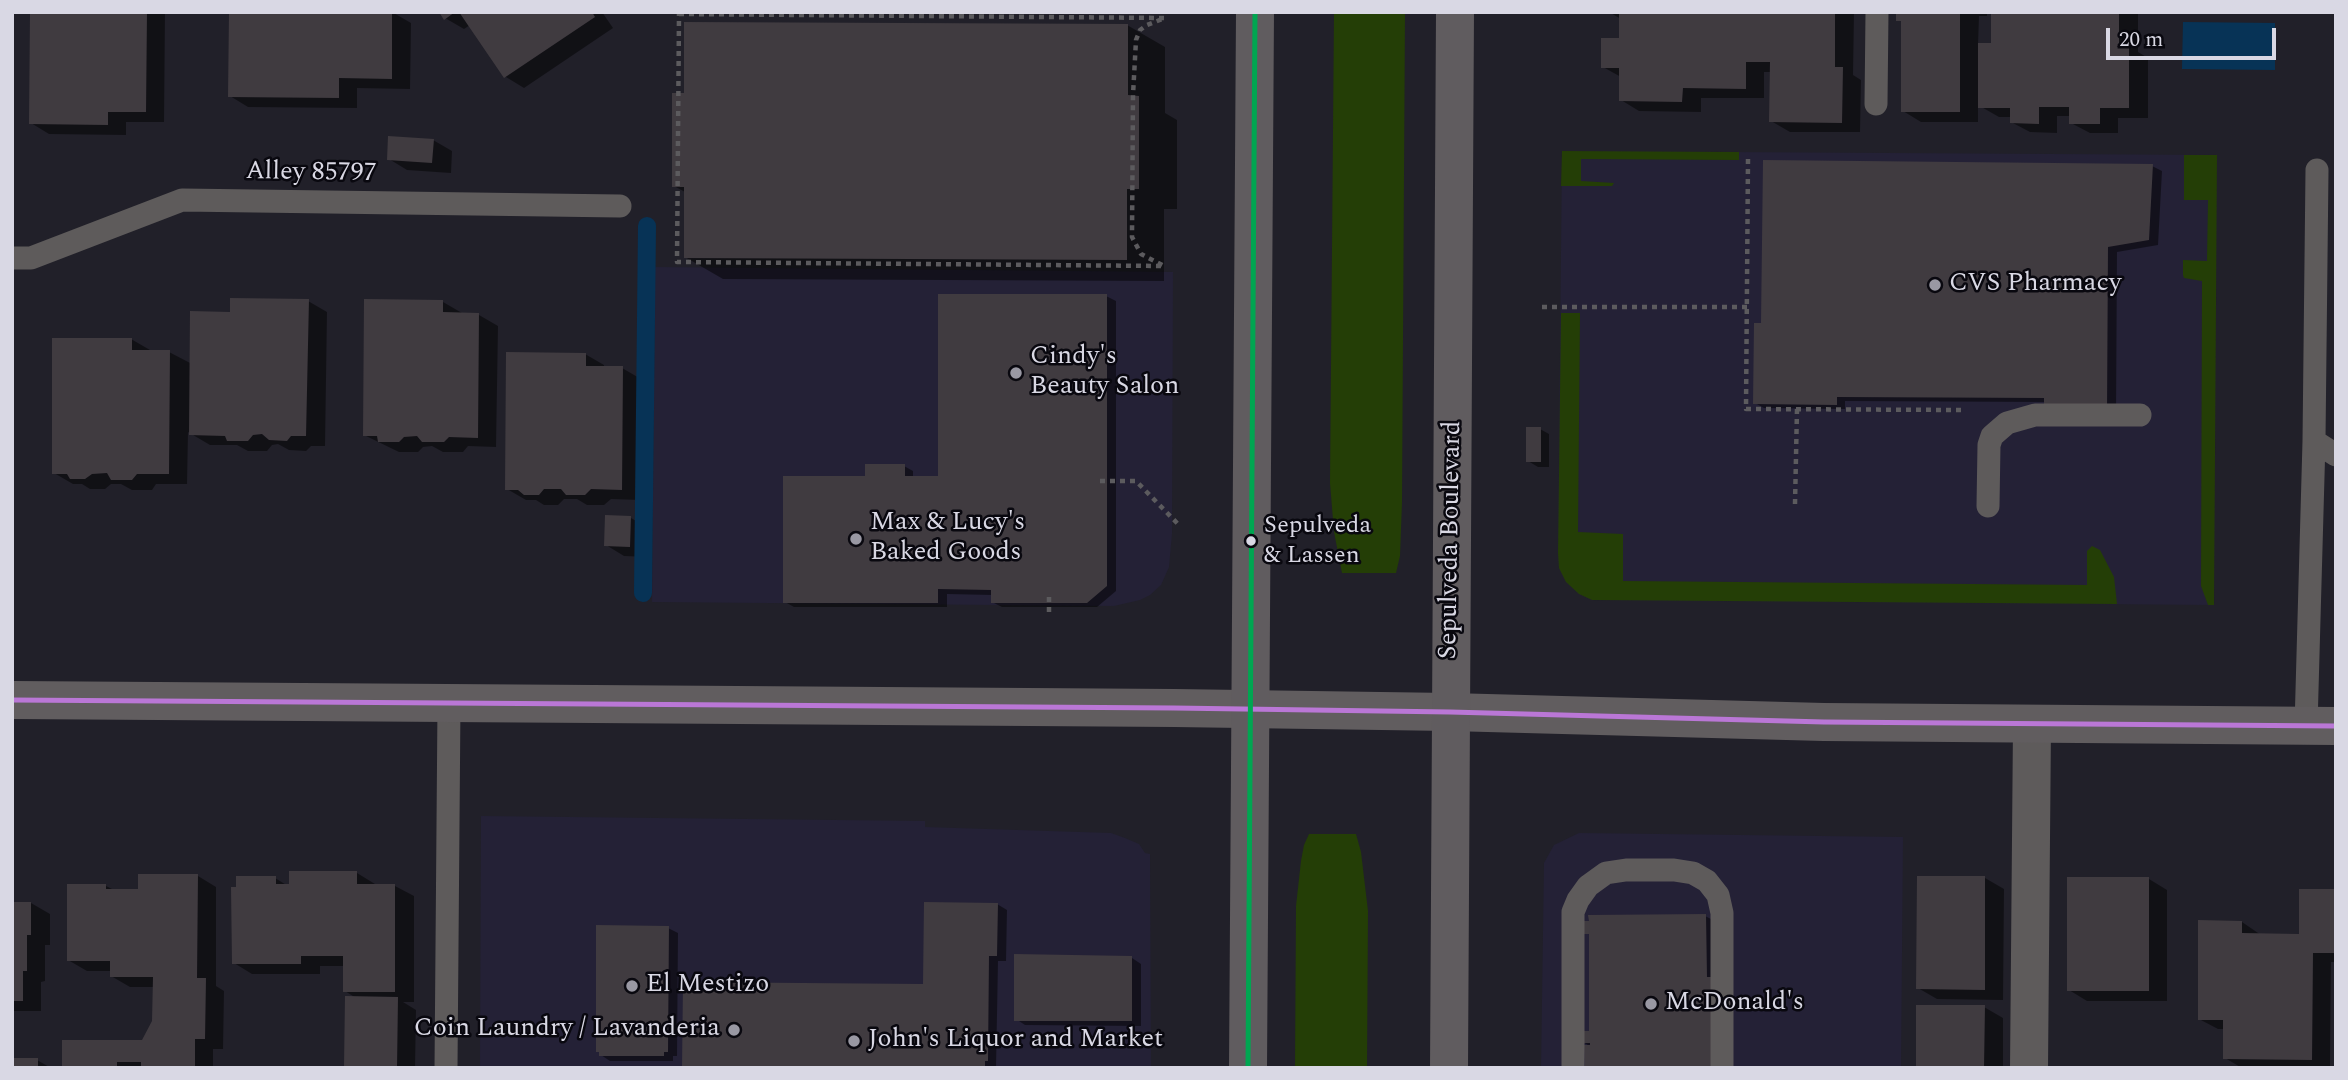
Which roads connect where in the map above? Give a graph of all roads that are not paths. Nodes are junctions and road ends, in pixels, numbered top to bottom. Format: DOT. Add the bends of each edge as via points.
graph roads {
  1 [pos="1255,12"];
  2 [pos="1455,12"];
  3 [pos="1877,12"];
  4 [pos="1876,104"];
  5 [pos="2318,170"];
  6 [pos="620,206"];
  7 [pos="12,258"];
  8 [pos="2140,415"];
  9 [pos="2314,441"];
  10 [pos="2336,455"];
  11 [pos="1988,506"];
  12 [pos="12,700"];
  13 [pos="449,703"];
  14 [pos="1250,709"];
  15 [pos="1450,712"];
  16 [pos="2032,724"];
  17 [pos="2321,726"];
  18 [pos="446,1068"];
  19 [pos="1248,1068"];
  20 [pos="1449,1068"];
  21 [pos="1573,1068"];
  22 [pos="1722,1068"];
  23 [pos="2029,1068"];
  1 -- 14 [label="main road"];
  2 -- 15 [label="main road, Sepulveda Boulevard"];
  3 -- 4 [label="lane"];
  5 -- 9 [label="lane"];
  6 -- 7 [label="lane, Alley 85797" via="182,200 31,258"];
  8 -- 11 [label="lane" via="2035,415 2007,422 1989,445"];
  9 -- 10 [label="lane"];
  9 -- 17 [label="lane"];
  12 -- 13 [label="main road"];
  13 -- 14 [label="main road"];
  13 -- 18 [label="lane"];
  14 -- 15 [label="main road"];
  14 -- 19 [label="main road"];
  15 -- 16 [label="main road"];
  15 -- 20 [label="main road, Sepulveda Boulevard"];
  16 -- 17 [label="main road"];
  16 -- 23 [label="street"];
  21 -- 22 [label="lane" via="1573,912 1578,900 1605,873 1674,870 1707,881 1722,913"];
}
